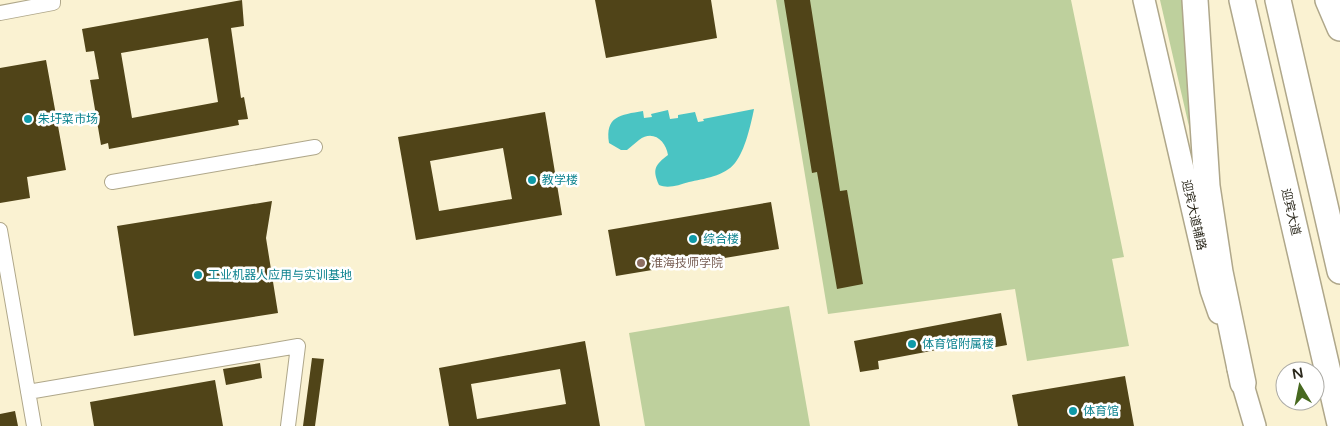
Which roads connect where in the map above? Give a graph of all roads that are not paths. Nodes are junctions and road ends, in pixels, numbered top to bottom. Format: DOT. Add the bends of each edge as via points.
graph roads {
  1 [pos="1144,0"];
  2 [pos="1195,0"];
  3 [pos="1242,0"];
  4 [pos="1278,0"];
  5 [pos="1328,0"];
  6 [pos="53,2"];
  7 [pos="0,13"];
  8 [pos="1340,28"];
  9 [pos="315,146"];
  10 [pos="112,182"];
  11 [pos="0,230"];
  12 [pos="1340,271"];
  13 [pos="1244,382"];
  14 [pos="28,392"];
  15 [pos="1340,424"];
  16 [pos="34,426"];
  17 [pos="288,426"];
  18 [pos="1255,426"];
  1 -- 13 [label="main road, 迎宾大道辅路" via="1211,290"];
  2 -- 13 [label="highway" via="1207,186 1220,272"];
  3 -- 15 [label="highway, 迎宾大道"];
  4 -- 12 [label="highway"];
  5 -- 8 [label="highway"];
  6 -- 7 [label="street"];
  9 -- 10 [label="street"];
  11 -- 14 [label="street"];
  13 -- 18 [label="main road, 迎宾大道辅路"];
  14 -- 16 [label="street"];
  14 -- 17 [label="street" via="298,346"];
}
